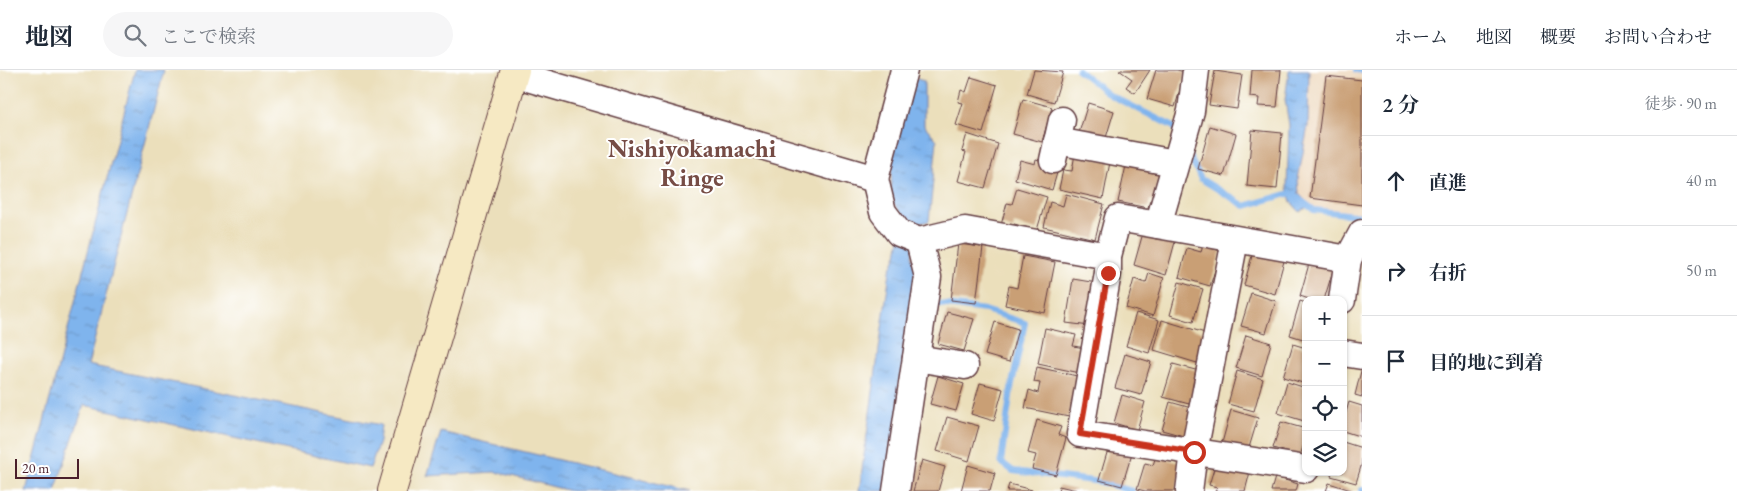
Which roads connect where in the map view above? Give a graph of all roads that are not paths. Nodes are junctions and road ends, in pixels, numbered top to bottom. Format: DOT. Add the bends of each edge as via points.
graph roads {
  1 [pos="904,70"];
  2 [pos="1196,70"];
  3 [pos="514,72"];
  4 [pos="1057,140"];
  5 [pos="1176,161"];
  6 [pos="876,180"];
  7 [pos="1158,225"];
  8 [pos="1362,233"];
  9 [pos="909,237"];
  10 [pos="1235,240"];
  11 [pos="1108,256"];
  12 [pos="1348,259"];
  13 [pos="1343,296"];
  14 [pos="1347,354"];
  15 [pos="1362,356"];
  16 [pos="916,358"];
  17 [pos="965,366"];
  18 [pos="1194,452"];
  19 [pos="1302,468"];
  20 [pos="392,491"];
  21 [pos="896,491"];
  22 [pos="1189,491"];
  1 -- 6 [label="street"];
  2 -- 5 [label="street" via="1191,111"];
  3 -- 6 [label="street"];
  3 -- 20 [label="street"];
  4 -- 5 [label="street"];
  5 -- 7 [label="street"];
  6 -- 9 [label="street" via="883,212"];
  7 -- 10 [label="street"];
  7 -- 11 [label="street" via="1118,218"];
  8 -- 12 [label="street"];
  9 -- 11 [label="street" via="965,230"];
  9 -- 16 [label="street" via="928,277"];
  10 -- 12 [label="street"];
  10 -- 18 [label="street"];
  11 -- 18 [label="street" via="1108,273 1080,434"];
  12 -- 13 [label="street"];
  14 -- 15 [label="street"];
  16 -- 17 [label="street"];
  16 -- 21 [label="street"];
  18 -- 19 [label="street"];
  18 -- 22 [label="street"];
}
